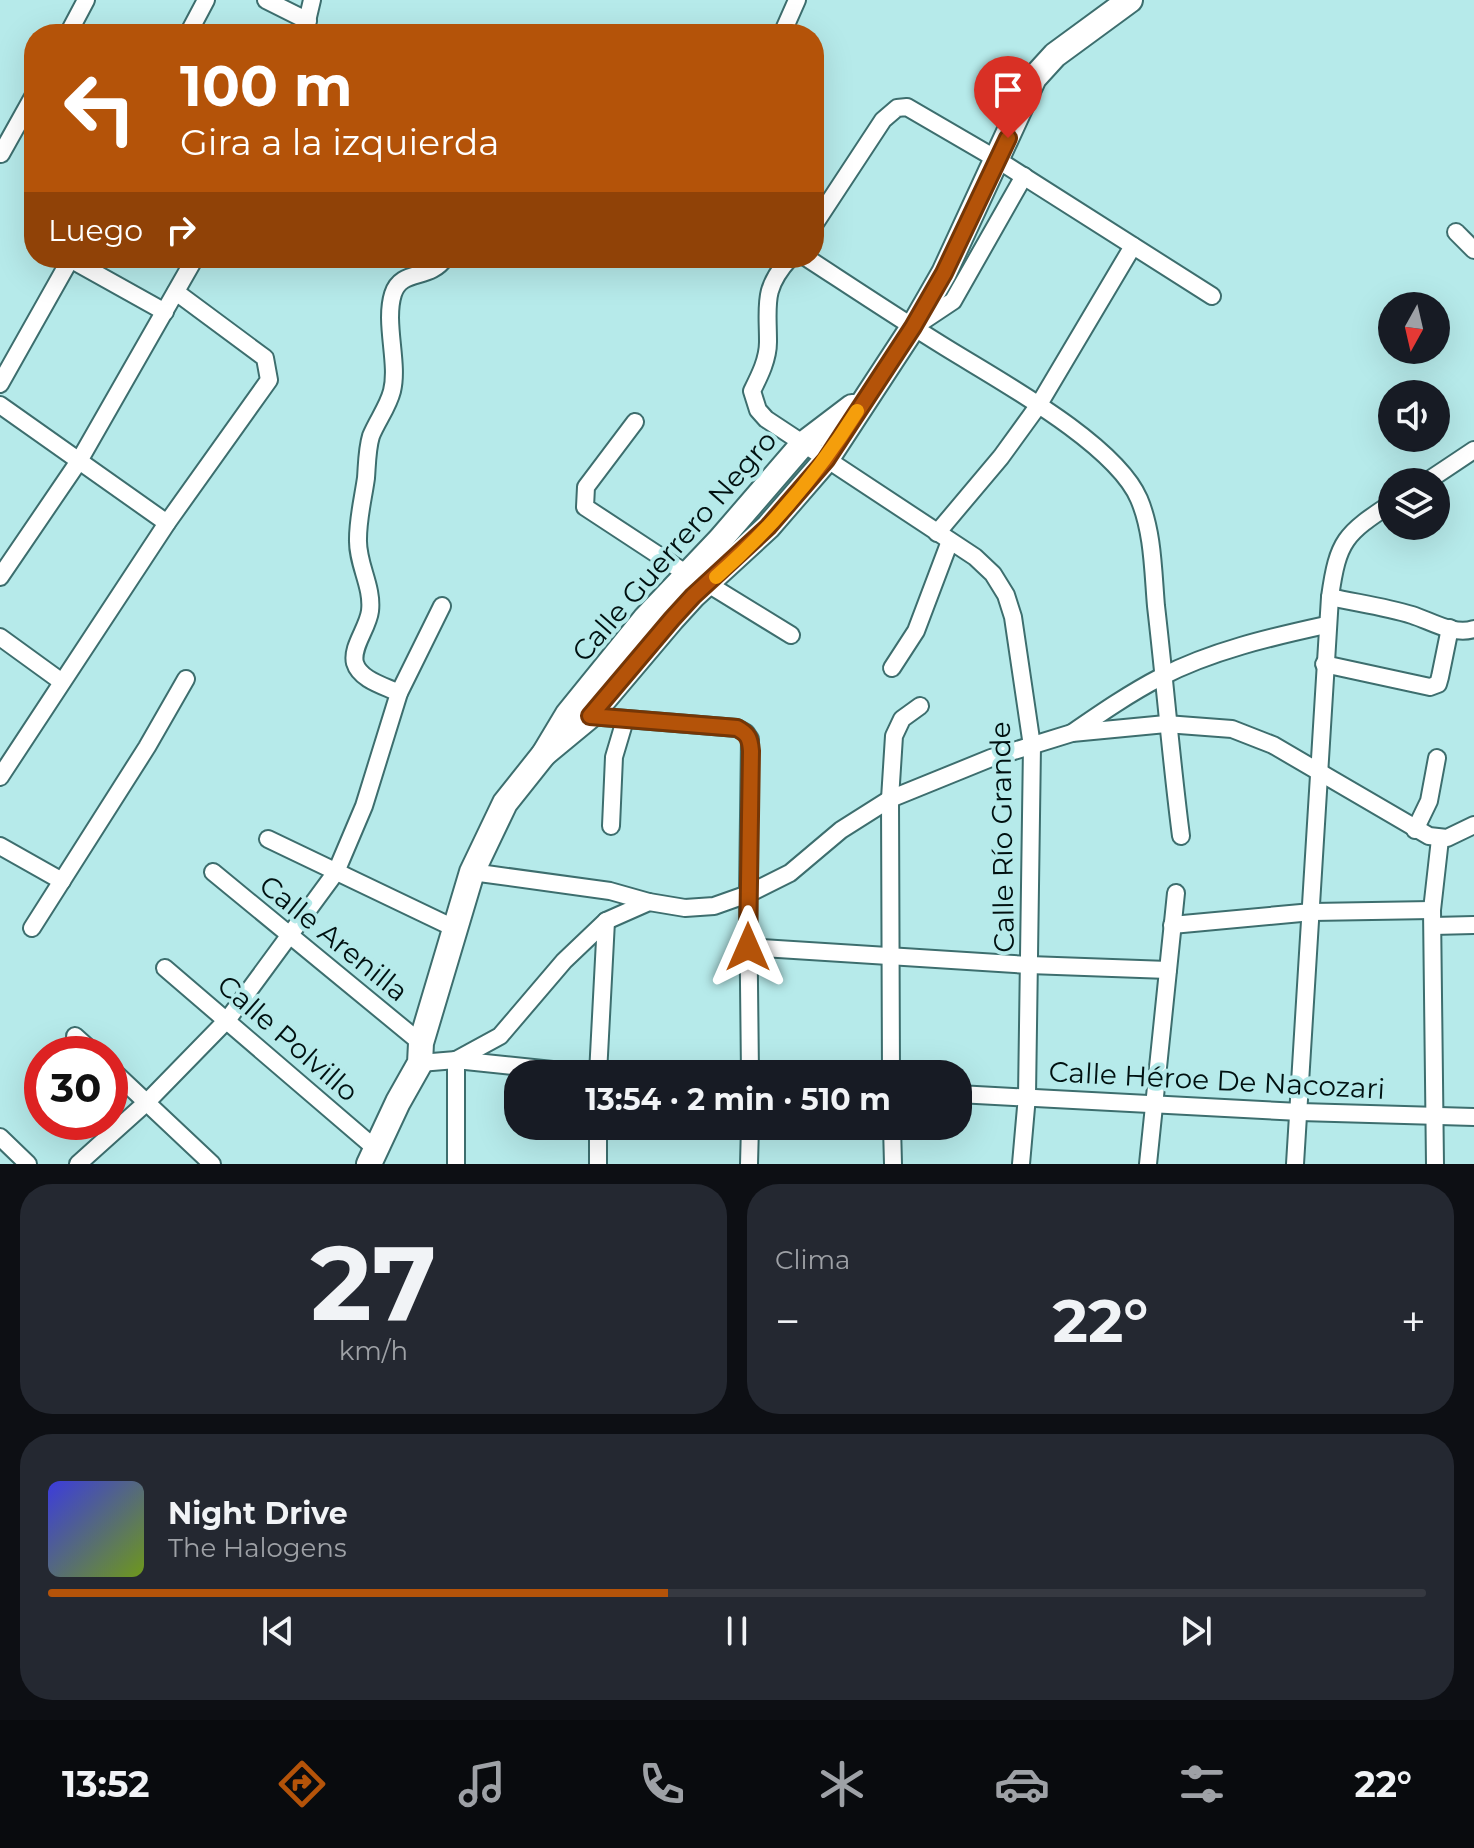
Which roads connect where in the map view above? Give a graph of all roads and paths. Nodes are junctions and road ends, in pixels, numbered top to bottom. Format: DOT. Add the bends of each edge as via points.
graph roads {
  1 [pos="86,0"];
  2 [pos="206,0"];
  3 [pos="266,0"];
  4 [pos="312,0"];
  5 [pos="797,0"];
  6 [pos="1130,0"];
  7 [pos="73,24"];
  8 [pos="193,24"];
  9 [pos="300,24"];
  10 [pos="307,24"];
  11 [pos="786,24"];
  12 [pos="24,113"];
  13 [pos="1,154"];
  14 [pos="998,160"];
  15 [pos="1024,176"];
  16 [pos="824,210"];
  17 [pos="1456,232"];
  18 [pos="1133,246"];
  19 [pos="1474,250"];
  20 [pos="64,268"];
  21 [pos="88,268"];
  22 [pos="189,268"];
  23 [pos="437,268"];
  24 [pos="783,268"];
  25 [pos="822,268"];
  26 [pos="176,292"];
  27 [pos="1212,296"];
  28 [pos="165,312"];
  29 [pos="913,327"];
  30 [pos="0,384"];
  31 [pos="867,395"];
  32 [pos="0,405"];
  33 [pos="1038,406"];
  34 [pos="635,422"];
  35 [pos="802,445"];
  36 [pos="1474,450"];
  37 [pos="826,460"];
  38 [pos="79,461"];
  39 [pos="1449,468"];
  40 [pos="1378,512"];
  41 [pos="167,523"];
  42 [pos="943,537"];
  43 [pos="0,577"];
  44 [pos="698,579"];
  45 [pos="1330,597"];
  46 [pos="442,606"];
  47 [pos="1326,625"];
  48 [pos="1450,628"];
  49 [pos="1474,629"];
  50 [pos="791,635"];
  51 [pos="0,637"];
  52 [pos="1324,664"];
  53 [pos="892,668"];
  54 [pos="1164,675"];
  55 [pos="186,679"];
  56 [pos="62,682"];
  57 [pos="399,693"];
  58 [pos="920,706"];
  59 [pos="590,716"];
  60 [pos="625,720"];
  61 [pos="1166,724"];
  62 [pos="1072,733"];
  63 [pos="1032,746"];
  64 [pos="544,754"];
  65 [pos="1437,758"];
  66 [pos="1318,772"];
  67 [pos="0,777"];
  68 [pos="890,799"];
  69 [pos="1474,825"];
  70 [pos="611,826"];
  71 [pos="1415,830"];
  72 [pos="1181,836"];
  73 [pos="268,839"];
  74 [pos="1440,839"];
  75 [pos="0,846"];
  76 [pos="213,872"];
  77 [pos="336,872"];
  78 [pos="472,872"];
  79 [pos="62,881"];
  80 [pos="1176,893"];
  81 [pos="748,894"];
  82 [pos="649,902"];
  83 [pos="1312,912"];
  84 [pos="1433,918"];
  85 [pos="606,921"];
  86 [pos="1172,925"];
  87 [pos="1474,925"];
  88 [pos="32,928"];
  89 [pos="454,928"];
  90 [pos="288,935"];
  91 [pos="748,947"];
  92 [pos="889,955"];
  93 [pos="1029,965"];
  94 [pos="165,968"];
  95 [pos="1168,970"];
  96 [pos="228,1019"];
  97 [pos="421,1053"];
  98 [pos="456,1060"];
  99 [pos="599,1060"];
  100 [pos="750,1060"];
  101 [pos="891,1060"];
  102 [pos="504,1065"];
  103 [pos="128,1085"];
  104 [pos="972,1094"];
  105 [pos="1027,1096"];
  106 [pos="147,1102"];
  107 [pos="1152,1103"];
  108 [pos="1300,1112"];
  109 [pos="1436,1116"];
  110 [pos="1474,1117"];
  111 [pos="0,1137"];
  112 [pos="598,1140"];
  113 [pos="750,1140"];
  114 [pos="892,1140"];
  115 [pos="372,1157"];
  116 [pos="28,1164"];
  117 [pos="78,1164"];
  118 [pos="212,1164"];
  119 [pos="456,1164"];
  120 [pos="598,1164"];
  121 [pos="749,1164"];
  122 [pos="893,1164"];
  123 [pos="1021,1164"];
  124 [pos="1148,1164"];
  125 [pos="1295,1164"];
  126 [pos="1435,1164"];
  1 -- 7 [label="street"];
  2 -- 8 [label="street"];
  3 -- 9 [label="street"];
  4 -- 10 [label="street"];
  5 -- 11 [label="street"];
  6 -- 14 [label="street, Calle Guerrero Negro" via="1041,70"];
  12 -- 13 [label="street"];
  14 -- 15 [label="street"];
  14 -- 16 [label="street" via="918,112 897,108 883,120"];
  14 -- 29 [label="street, Calle Guerrero Negro"];
  15 -- 18 [label="street"];
  15 -- 29 [label="street" via="953,301"];
  17 -- 19 [label="street"];
  18 -- 27 [label="street"];
  18 -- 33 [label="street"];
  20 -- 30 [label="street"];
  21 -- 28 [label="street"];
  22 -- 26 [label="street"];
  23 -- 57 [label="street" via="406,276 392,295 392,392 370,439 358,542 370,608 354,662 360,673"];
  24 -- 35 [label="street, Calle Río Grande" via="767,295 768,344 752,391 766,419"];
  25 -- 29 [label="street"];
  26 -- 28 [label="street"];
  26 -- 41 [label="street" via="265,358 269,380"];
  28 -- 38 [label="street"];
  29 -- 31 [label="street, Calle Guerrero Negro"];
  29 -- 33 [label="street"];
  31 -- 35 [label="street, Calle Guerrero Negro"];
  31 -- 37 [label="street, Calle Guerrero Negro"];
  32 -- 38 [label="street"];
  33 -- 42 [label="street"];
  33 -- 54 [label="street" via="1124,472 1138,497 1147,522"];
  34 -- 44 [label="street" via="586,487 585,507"];
  35 -- 37 [label="street, Calle Río Grande"];
  35 -- 44 [label="street, Calle Guerrero Negro"];
  36 -- 39 [label="street"];
  37 -- 42 [label="street, Calle Río Grande"];
  37 -- 44 [label="street, Calle Guerrero Negro" via="768,527"];
  38 -- 41 [label="street"];
  38 -- 43 [label="street"];
  40 -- 45 [label="street" via="1347,537"];
  41 -- 56 [label="street"];
  42 -- 53 [label="street" via="916,631"];
  42 -- 63 [label="street, Calle Río Grande" via="975,557 1006,595"];
  44 -- 50 [label="street"];
  44 -- 59 [label="street, Calle Guerrero Negro" via="672,619"];
  44 -- 64 [label="street, Calle Guerrero Negro" via="607,665"];
  45 -- 47 [label="street"];
  45 -- 48 [label="street"];
  46 -- 57 [label="street"];
  47 -- 52 [label="street"];
  47 -- 54 [label="street"];
  48 -- 49 [label="street"];
  48 -- 52 [label="street" via="1438,684 1430,687"];
  51 -- 56 [label="street"];
  52 -- 66 [label="street"];
  54 -- 61 [label="street"];
  54 -- 62 [label="street"];
  55 -- 79 [label="street"];
  56 -- 67 [label="street"];
  57 -- 77 [label="street" via="364,806"];
  58 -- 68 [label="street" via="902,719 894,736"];
  59 -- 60 [label="street"];
  59 -- 64 [label="street, Calle Guerrero Negro"];
  60 -- 70 [label="street" via="614,757"];
  60 -- 81 [label="street" via="737,728 746,733 751,751"];
  61 -- 62 [label="street"];
  61 -- 66 [label="street" via="1232,729 1273,745"];
  61 -- 72 [label="street"];
  62 -- 63 [label="street"];
  63 -- 68 [label="street"];
  63 -- 93 [label="street, Calle Río Grande"];
  64 -- 78 [label="street, Calle Guerrero Negro" via="505,803"];
  65 -- 71 [label="street" via="1429,801"];
  66 -- 71 [label="street"];
  66 -- 83 [label="street"];
  68 -- 81 [label="street" via="841,830 790,873"];
  68 -- 92 [label="street"];
  69 -- 74 [label="street"];
  71 -- 74 [label="street"];
  73 -- 77 [label="street"];
  74 -- 84 [label="street"];
  75 -- 79 [label="street"];
  76 -- 90 [label="street, Calle Arenilla"];
  77 -- 89 [label="street"];
  77 -- 90 [label="street"];
  78 -- 82 [label="street" via="610,891"];
  78 -- 89 [label="street, Calle Guerrero Negro"];
  79 -- 88 [label="street"];
  80 -- 86 [label="street"];
  81 -- 82 [label="street" via="714,906"];
  81 -- 91 [label="street"];
  82 -- 85 [label="street"];
  83 -- 84 [label="street"];
  83 -- 86 [label="street"];
  83 -- 108 [label="street"];
  84 -- 87 [label="street"];
  84 -- 109 [label="street"];
  85 -- 98 [label="street" via="500,1036"];
  85 -- 99 [label="street"];
  86 -- 95 [label="street"];
  89 -- 97 [label="street, Calle Guerrero Negro"];
  90 -- 96 [label="street"];
  90 -- 97 [label="street, Calle Arenilla"];
  91 -- 92 [label="street"];
  91 -- 100 [label="street"];
  92 -- 93 [label="street"];
  92 -- 101 [label="street"];
  93 -- 95 [label="street"];
  93 -- 105 [label="street, Calle Río Grande"];
  94 -- 96 [label="street, Calle Polvillo"];
  95 -- 107 [label="street"];
  96 -- 106 [label="street"];
  96 -- 115 [label="street, Calle Polvillo"];
  97 -- 98 [label="street"];
  97 -- 115 [label="street, Calle Guerrero Negro"];
  98 -- 102 [label="street"];
  98 -- 119 [label="street"];
  103 -- 106 [label="street"];
  104 -- 105 [label="street, Calle Héroe De Nacozari"];
  105 -- 107 [label="street, Calle Héroe De Nacozari"];
  105 -- 123 [label="street, Calle Río Grande"];
  106 -- 117 [label="street"];
  106 -- 118 [label="street"];
  107 -- 108 [label="street, Calle Héroe De Nacozari"];
  107 -- 124 [label="street"];
  108 -- 109 [label="street, Calle Héroe De Nacozari"];
  108 -- 125 [label="street"];
  109 -- 110 [label="street, Calle Héroe De Nacozari"];
  109 -- 126 [label="street"];
  111 -- 116 [label="street"];
  112 -- 120 [label="street"];
  113 -- 121 [label="street"];
  114 -- 122 [label="street"];
}
